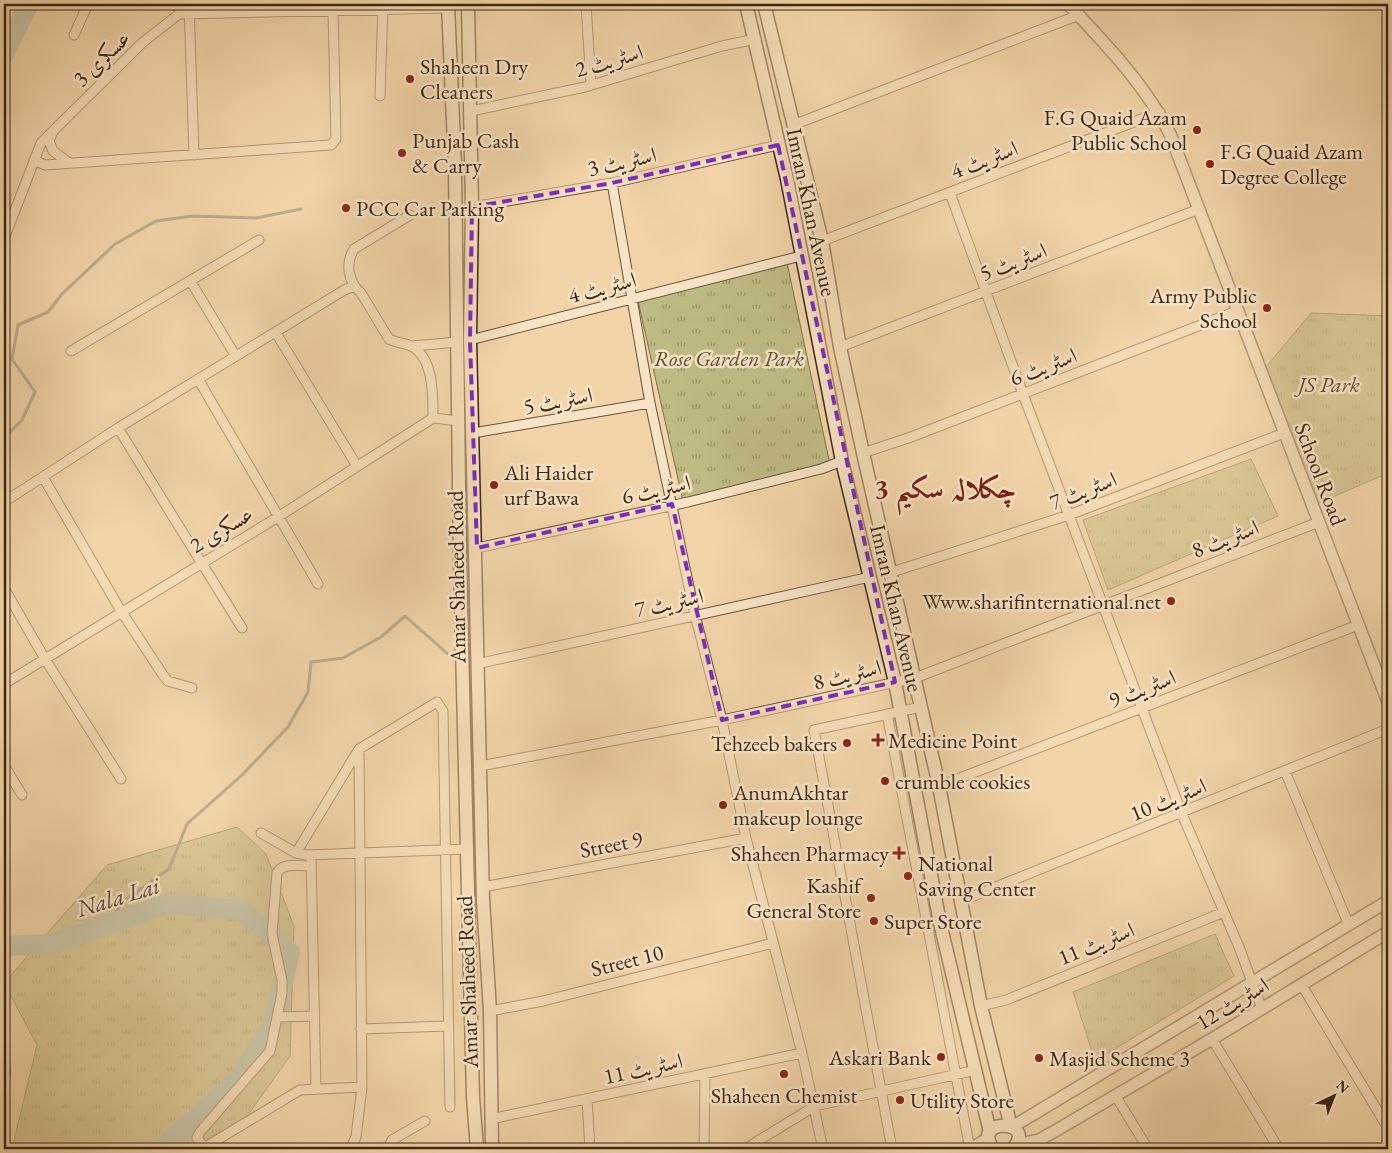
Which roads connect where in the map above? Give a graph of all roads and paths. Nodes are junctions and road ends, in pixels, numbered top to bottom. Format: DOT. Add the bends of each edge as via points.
graph roads {
  1 [pos="88,4"];
  2 [pos="190,4"];
  3 [pos="468,4"];
  4 [pos="586,4"];
  5 [pos="746,4"];
  6 [pos="766,4"];
  7 [pos="1068,4"];
  8 [pos="448,6"];
  9 [pos="383,7"];
  10 [pos="333,10"];
  11 [pos="188,14"];
  12 [pos="1079,15"];
  13 [pos="74,35"];
  14 [pos="756,39"];
  15 [pos="591,85"];
  16 [pos="380,96"];
  17 [pos="471,111"];
  18 [pos="1160,112"];
  19 [pos="794,125"];
  20 [pos="53,131"];
  21 [pos="778,145"];
  22 [pos="194,155"];
  23 [pos="34,160"];
  24 [pos="69,163"];
  25 [pos="455,168"];
  26 [pos="472,168"];
  27 [pos="612,183"];
  28 [pos="950,193"];
  29 [pos="472,207"];
  30 [pos="1199,210"];
  31 [pos="410,215"];
  32 [pos="4,239"];
  33 [pos="258,240"];
  34 [pos="822,241"];
  35 [pos="801,256"];
  36 [pos="191,282"];
  37 [pos="354,287"];
  38 [pos="985,292"];
  39 [pos="631,300"];
  40 [pos="1237,311"];
  41 [pos="276,333"];
  42 [pos="464,341"];
  43 [pos="412,346"];
  44 [pos="840,347"];
  45 [pos="71,351"];
  46 [pos="235,355"];
  47 [pos="198,379"];
  48 [pos="1023,394"];
  49 [pos="650,403"];
  50 [pos="433,418"];
  51 [pos="459,421"];
  52 [pos="118,428"];
  53 [pos="473,433"];
  54 [pos="1284,433"];
  55 [pos="862,453"];
  56 [pos="842,460"];
  57 [pos="357,466"];
  58 [pos="43,476"];
  59 [pos="4,502"];
  60 [pos="672,504"];
  61 [pos="1069,515"];
  62 [pos="278,517"];
  63 [pos="1318,522"];
  64 [pos="476,548"];
  65 [pos="202,563"];
  66 [pos="892,572"];
  67 [pos="870,577"];
  68 [pos="318,584"];
  69 [pos="4,588"];
  70 [pos="1103,605"];
  71 [pos="121,612"];
  72 [pos="695,615"];
  73 [pos="1358,625"];
  74 [pos="242,628"];
  75 [pos="45,659"];
  76 [pos="477,664"];
  77 [pos="915,678"];
  78 [pos="895,682"];
  79 [pos="4,684"];
  80 [pos="192,688"];
  81 [pos="1388,702"];
  82 [pos="921,707"];
  83 [pos="1142,708"];
  84 [pos="900,712"];
  85 [pos="887,714"];
  86 [pos="722,720"];
  87 [pos="1388,729"];
  88 [pos="359,748"];
  89 [pos="4,766"];
  90 [pos="480,766"];
  91 [pos="466,768"];
  92 [pos="1285,772"];
  93 [pos="121,779"];
  94 [pos="939,786"];
  95 [pos="22,795"];
  96 [pos="1182,814"];
  97 [pos="261,832"];
  98 [pos="746,838"];
  99 [pos="468,849"];
  100 [pos="447,850"];
  101 [pos="296,853"];
  102 [pos="360,854"];
  103 [pos="311,855"];
  104 [pos="311,866"];
  105 [pos="483,887"];
  106 [pos="961,901"];
  107 [pos="1388,901"];
  108 [pos="1224,912"];
  109 [pos="1348,923"];
  110 [pos="1388,932"];
  111 [pos="773,943"];
  112 [pos="1251,982"];
  113 [pos="1301,984"];
  114 [pos="981,1006"];
  115 [pos="1262,1009"];
  116 [pos="490,1011"];
  117 [pos="314,1016"];
  118 [pos="277,1018"];
  119 [pos="448,1026"];
  120 [pos="361,1029"];
  121 [pos="1212,1039"];
  122 [pos="802,1053"];
  123 [pos="976,1070"];
  124 [pos="705,1074"];
  125 [pos="955,1075"];
  126 [pos="362,1087"];
  127 [pos="316,1089"];
  128 [pos="880,1091"];
  129 [pos="1115,1095"];
  130 [pos="587,1099"];
  131 [pos="450,1106"];
  132 [pos="815,1106"];
  133 [pos="491,1119"];
  134 [pos="425,1121"];
  135 [pos="1011,1127"];
  136 [pos="1388,1128"];
  137 [pos="991,1140"];
  138 [pos="203,1148"];
  139 [pos="1014,1148"];
  140 [pos="350,1149"];
  141 [pos="388,1149"];
  142 [pos="476,1149"];
  143 [pos="492,1149"];
  144 [pos="590,1149"];
  145 [pos="704,1149"];
  146 [pos="745,1149"];
  147 [pos="824,1149"];
  148 [pos="892,1149"];
  149 [pos="971,1149"];
  150 [pos="1148,1149"];
  151 [pos="1279,1149"];
  1 -- 13 [label="street"];
  2 -- 11 [label="street"];
  3 -- 17 [label="main road, Amar Shaheed Road"];
  4 -- 15 [label="street"];
  5 -- 14 [label="main road, Imran Khan Avenue"];
  6 -- 19 [label="main road, Imran Khan Avenue"];
  7 -- 12 [label="street, School Road"];
  8 -- 9 [label="street, عسکری 3"];
  8 -- 25 [label="main road, Amar Shaheed Road"];
  9 -- 10 [label="street, عسکری 3"];
  9 -- 16 [label="street"];
  10 -- 11 [label="street, عسکری 3"];
  10 -- 22 [label="street" via="335,143"];
  11 -- 20 [label="street, عسکری 3" via="179,14 142,43"];
  11 -- 22 [label="street"];
  12 -- 18 [label="street, School Road"];
  12 -- 19 [label="street"];
  14 -- 15 [label="street, اسٹریٹ 2"];
  14 -- 21 [label="main road, Imran Khan Avenue"];
  15 -- 17 [label="street, اسٹریٹ 2"];
  17 -- 26 [label="main road, Amar Shaheed Road"];
  18 -- 28 [label="street, اسٹریٹ 4"];
  18 -- 30 [label="street, School Road"];
  19 -- 34 [label="main road, Imran Khan Avenue"];
  20 -- 23 [label="street, عسکری 3" via="41,143"];
  20 -- 24 [label="street" via="49,141 53,151"];
  21 -- 27 [label="street, اسٹریٹ 3"];
  21 -- 35 [label="main road, Imran Khan Avenue"];
  22 -- 24 [label="street"];
  23 -- 24 [label="street" via="45,165"];
  23 -- 32 [label="street, عسکری 3"];
  25 -- 26 [label="main road"];
  25 -- 42 [label="main road, Amar Shaheed Road"];
  26 -- 29 [label="main road, Amar Shaheed Road"];
  27 -- 29 [label="street, اسٹریٹ 3"];
  27 -- 39 [label="street"];
  28 -- 34 [label="street, اسٹریٹ 4"];
  28 -- 38 [label="street"];
  29 -- 42 [label="main road, Amar Shaheed Road"];
  30 -- 38 [label="street, اسٹریٹ 5"];
  30 -- 40 [label="street, School Road"];
  31 -- 37 [label="street" via="354,249 349,257 349,268"];
  33 -- 36 [label="street"];
  34 -- 44 [label="main road, Imran Khan Avenue"];
  35 -- 39 [label="street, اسٹریٹ 4"];
  35 -- 56 [label="main road, Imran Khan Avenue"];
  36 -- 45 [label="street"];
  36 -- 46 [label="street"];
  37 -- 41 [label="street"];
  37 -- 43 [label="street" via="389,339"];
  38 -- 44 [label="street, اسٹریٹ 5"];
  38 -- 48 [label="street"];
  39 -- 42 [label="street, اسٹریٹ 4"];
  39 -- 49 [label="street"];
  40 -- 48 [label="street, اسٹریٹ 6"];
  40 -- 54 [label="street, School Road"];
  41 -- 46 [label="street"];
  41 -- 57 [label="street"];
  42 -- 43 [label="street, اسٹریٹ 4"];
  42 -- 51 [label="main road, Amar Shaheed Road"];
  42 -- 53 [label="main road, Amar Shaheed Road"];
  43 -- 50 [label="street" via="422,356 429,371"];
  44 -- 55 [label="main road, Imran Khan Avenue"];
  46 -- 47 [label="street"];
  47 -- 52 [label="street"];
  47 -- 62 [label="street"];
  48 -- 55 [label="street, اسٹریٹ 6"];
  48 -- 61 [label="street"];
  49 -- 53 [label="street, اسٹریٹ 5"];
  49 -- 60 [label="street"];
  50 -- 51 [label="street"];
  50 -- 57 [label="street, عسکری 2"];
  51 -- 91 [label="main road, Amar Shaheed Road"];
  52 -- 58 [label="street"];
  52 -- 65 [label="street"];
  53 -- 64 [label="main road, Amar Shaheed Road"];
  54 -- 61 [label="street, اسٹریٹ 7"];
  54 -- 63 [label="street, School Road"];
  55 -- 66 [label="main road, Imran Khan Avenue"];
  56 -- 60 [label="street, اسٹریٹ 6" via="821,469"];
  56 -- 67 [label="main road, Imran Khan Avenue"];
  57 -- 62 [label="street, عسکری 2"];
  58 -- 59 [label="street"];
  58 -- 71 [label="street"];
  60 -- 64 [label="street, اسٹریٹ 6"];
  60 -- 72 [label="street"];
  61 -- 66 [label="street, اسٹریٹ 7"];
  61 -- 70 [label="street"];
  62 -- 65 [label="street, عسکری 2"];
  62 -- 68 [label="street"];
  63 -- 70 [label="street, اسٹریٹ 8"];
  63 -- 73 [label="street, School Road"];
  64 -- 76 [label="main road, Amar Shaheed Road"];
  65 -- 71 [label="street, عسکری 2"];
  65 -- 74 [label="street"];
  66 -- 77 [label="main road, Imran Khan Avenue"];
  67 -- 72 [label="street, اسٹریٹ 7"];
  67 -- 78 [label="main road, Imran Khan Avenue"];
  69 -- 75 [label="street"];
  70 -- 77 [label="street, اسٹریٹ 8"];
  70 -- 83 [label="street"];
  71 -- 75 [label="street, عسکری 2"];
  71 -- 80 [label="street" via="168,681"];
  72 -- 76 [label="street, اسٹریٹ 7"];
  72 -- 86 [label="street"];
  73 -- 81 [label="street, School Road"];
  73 -- 83 [label="street, اسٹریٹ 9"];
  75 -- 79 [label="street, عسکری 2"];
  75 -- 93 [label="street"];
  76 -- 90 [label="main road, Amar Shaheed Road"];
  77 -- 78 [label="street, اسٹریٹ 8"];
  77 -- 82 [label="main road, Imran Khan Avenue"];
  78 -- 84 [label="main road, Imran Khan Avenue"];
  78 -- 86 [label="street, اسٹریٹ 8"];
  82 -- 84 [label="street"];
  82 -- 94 [label="main road, Imran Khan Avenue"];
  83 -- 94 [label="street, اسٹریٹ 9"];
  83 -- 96 [label="street"];
  84 -- 85 [label="street"];
  84 -- 123 [label="main road, Imran Khan Avenue" via="940,923"];
  85 -- 125 [label="street"];
  85 -- 128 [label="street" via="814,730"];
  86 -- 90 [label="street, اسٹریٹ 8"];
  86 -- 98 [label="street"];
  87 -- 92 [label="street, اسٹریٹ 10"];
  88 -- 100 [label="street" via="433,702 441,704"];
  88 -- 101 [label="street"];
  88 -- 102 [label="street"];
  89 -- 95 [label="street"];
  90 -- 91 [label="main road"];
  90 -- 105 [label="main road, Amar Shaheed Road"];
  91 -- 99 [label="main road, Amar Shaheed Road"];
  92 -- 96 [label="street, اسٹریٹ 10"];
  92 -- 109 [label="street"];
  94 -- 106 [label="main road, Imran Khan Avenue"];
  96 -- 106 [label="street, اسٹریٹ 10"];
  96 -- 108 [label="street"];
  97 -- 101 [label="street"];
  98 -- 105 [label="street, Street 9"];
  98 -- 111 [label="street"];
  99 -- 100 [label="street"];
  99 -- 142 [label="main road, Amar Shaheed Road" via="472,1097"];
  100 -- 102 [label="street"];
  100 -- 119 [label="street"];
  101 -- 103 [label="street"];
  102 -- 103 [label="street"];
  102 -- 120 [label="street"];
  103 -- 104 [label="street"];
  104 -- 117 [label="street"];
  104 -- 118 [label="street" via="286,866 278,873 272,934 282,980"];
  105 -- 116 [label="main road, Amar Shaheed Road"];
  106 -- 114 [label="main road, Imran Khan Avenue"];
  107 -- 109 [label="street"];
  108 -- 112 [label="street"];
  108 -- 114 [label="street, اسٹریٹ 11" via="1006,1000"];
  109 -- 112 [label="street"];
  110 -- 113 [label="street, اسٹریٹ 12"];
  111 -- 116 [label="street, Street 10" via="543,1001"];
  111 -- 122 [label="street"];
  112 -- 115 [label="street"];
  112 -- 135 [label="street"];
  113 -- 115 [label="street, اسٹریٹ 12"];
  113 -- 136 [label="street"];
  114 -- 135 [label="main road, Imran Khan Avenue"];
  115 -- 121 [label="street, اسٹریٹ 12"];
  116 -- 133 [label="main road, Amar Shaheed Road"];
  117 -- 118 [label="street"];
  117 -- 127 [label="street"];
  118 -- 138 [label="street" via="268,1053 198,1134"];
  119 -- 120 [label="street"];
  119 -- 131 [label="street"];
  120 -- 126 [label="street"];
  121 -- 129 [label="street, اسٹریٹ 12"];
  121 -- 151 [label="street"];
  122 -- 124 [label="street, اسٹریٹ 11"];
  122 -- 132 [label="street"];
  123 -- 125 [label="street"];
  123 -- 137 [label="main road, Imran Khan Avenue"];
  124 -- 130 [label="street, اسٹریٹ 11"];
  124 -- 145 [label="street"];
  125 -- 128 [label="street"];
  125 -- 149 [label="street"];
  126 -- 127 [label="street"];
  126 -- 140 [label="street" via="356,1137"];
  127 -- 138 [label="street" via="292,1093"];
  128 -- 132 [label="street"];
  128 -- 148 [label="street"];
  129 -- 139 [label="street, اسٹریٹ 12" via="1039,1140"];
  129 -- 150 [label="street"];
  130 -- 133 [label="street, اسٹریٹ 11"];
  130 -- 144 [label="street"];
  132 -- 146 [label="street"];
  132 -- 147 [label="street"];
  133 -- 143 [label="main road, Amar Shaheed Road"];
  134 -- 141 [label="street" via="392,1140"];
  135 -- 137 [label="main road" via="1000,1125"];
  135 -- 139 [label="main road, Imran Khan Avenue" via="1018,1137"];
  137 -- 149 [label="street"];
}
